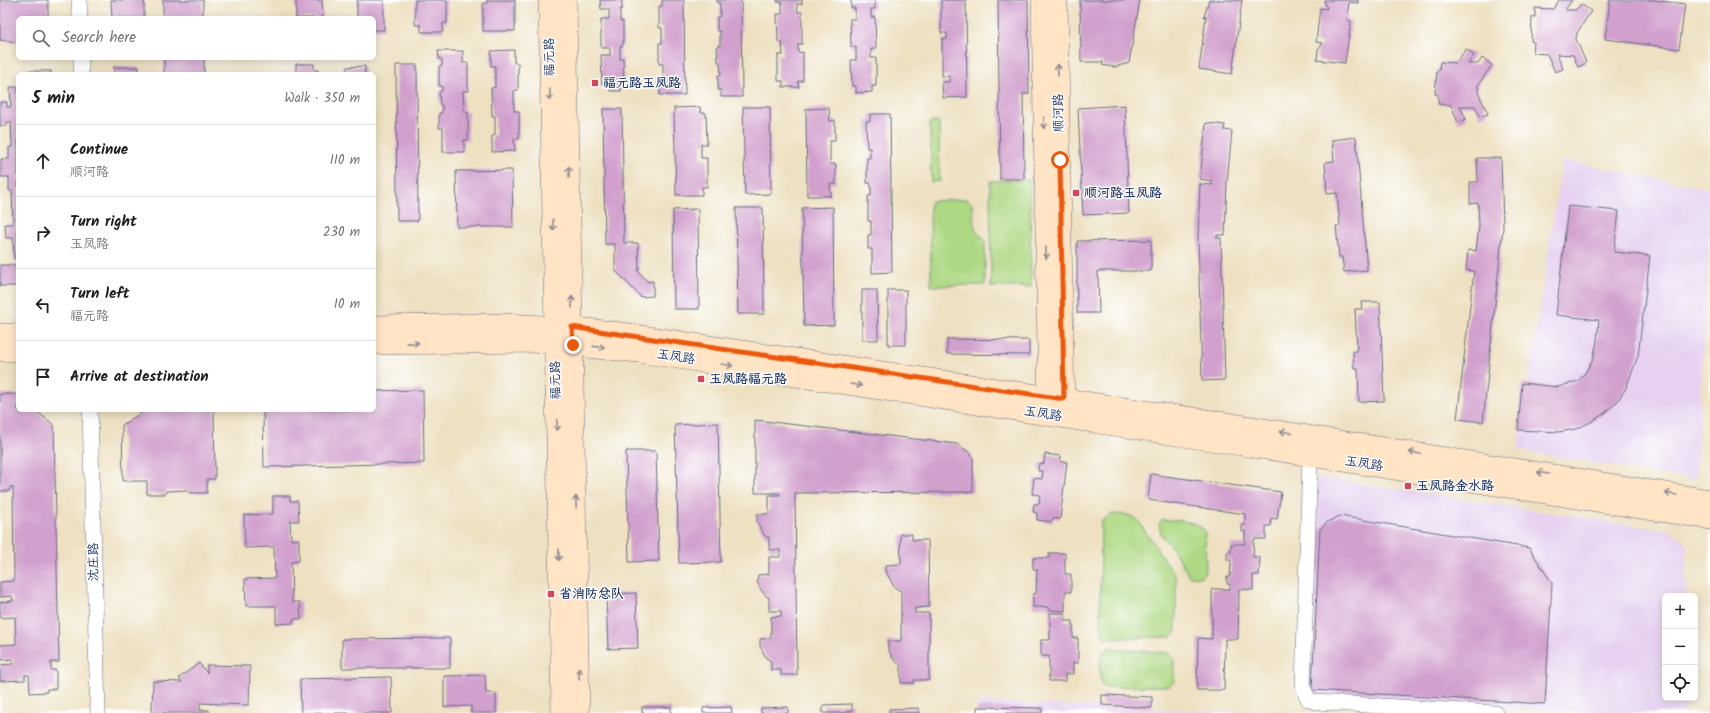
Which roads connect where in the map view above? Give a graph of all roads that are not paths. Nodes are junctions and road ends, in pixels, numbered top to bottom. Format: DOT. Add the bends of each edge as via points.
graph roads {
  1 [pos="79,0"];
  2 [pos="549,0"];
  3 [pos="566,0"];
  4 [pos="1042,0"];
  5 [pos="1057,0"];
  6 [pos="80,16"];
  7 [pos="81,60"];
  8 [pos="81,72"];
  9 [pos="376,326"];
  10 [pos="0,334"];
  11 [pos="16,334"];
  12 [pos="564,335"];
  13 [pos="376,344"];
  14 [pos="0,351"];
  15 [pos="16,351"];
  16 [pos="1057,407"];
  17 [pos="90,412"];
  18 [pos="1310,456"];
  19 [pos="1710,500"];
  20 [pos="1710,519"];
  21 [pos="98,713"];
  22 [pos="562,713"];
  23 [pos="580,713"];
  24 [pos="1495,713"];
  1 -- 6 [label="street"];
  2 -- 12 [label="street, 福元路, one-way"];
  12 -- 3 [label="street, 福元路, one-way"];
  4 -- 16 [label="street, 顺河路, one-way"];
  16 -- 5 [label="street, 顺河路, one-way"];
  7 -- 8 [label="street"];
  9 -- 12 [label="street, 玉凤路" via="506,324"];
  10 -- 11 [label="street"];
  13 -- 12 [label="street, 玉凤路, one-way" via="504,341"];
  12 -- 16 [label="street, 玉凤路" via="639,352"];
  12 -- 22 [label="street, 福元路, one-way"];
  23 -- 12 [label="street, 福元路, one-way"];
  14 -- 15 [label="street"];
  16 -- 18 [label="street, 玉凤路"];
  19 -- 16 [label="street, 玉凤路, one-way" via="1240,425"];
  17 -- 21 [label="street, 沈庄路"];
  18 -- 20 [label="street, 玉凤路"];
  18 -- 24 [label="street" via="1303,687 1308,699 1316,702"];
}
